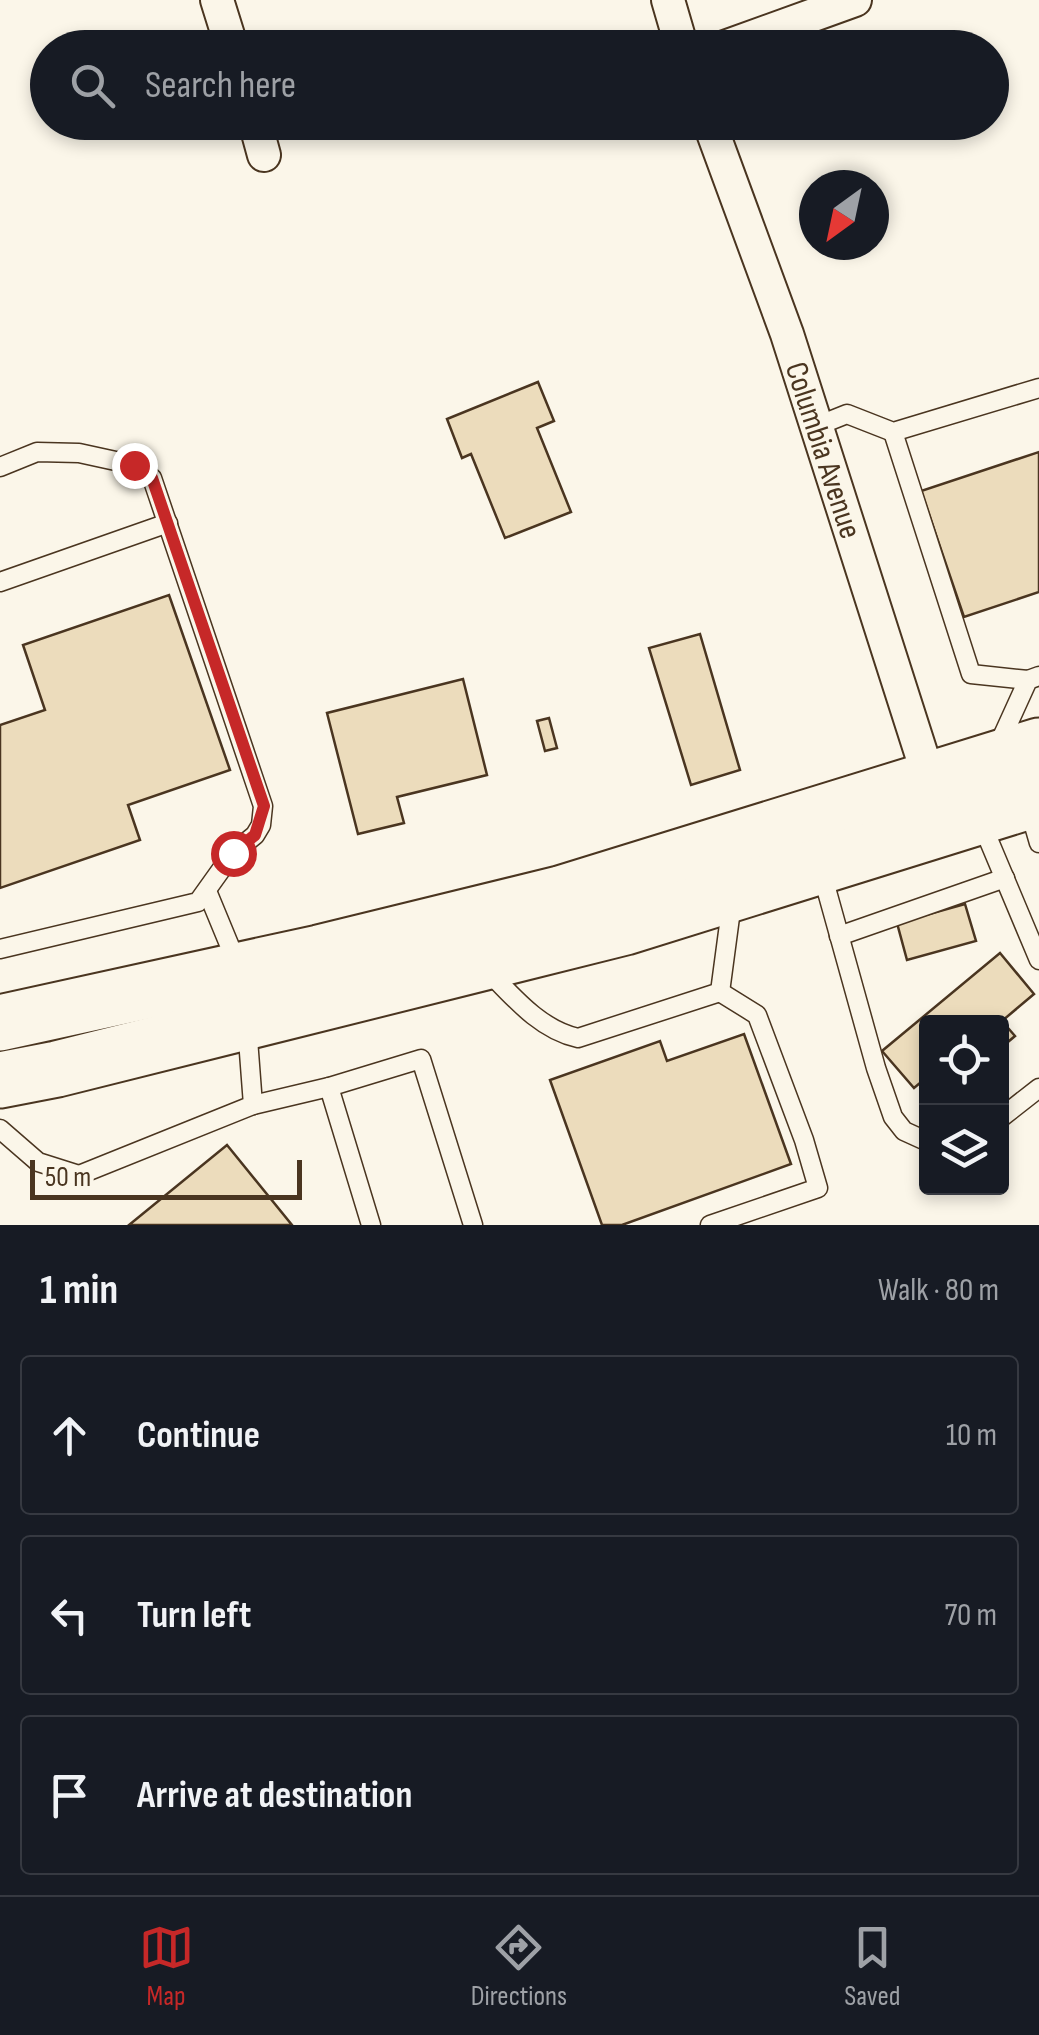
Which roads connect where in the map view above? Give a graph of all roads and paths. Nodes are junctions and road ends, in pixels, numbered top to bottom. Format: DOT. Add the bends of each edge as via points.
graph roads {
  1 [pos="217,0"];
  2 [pos="668,0"];
  3 [pos="855,0"];
  4 [pos="226,30"];
  5 [pos="677,30"];
  6 [pos="772,30"];
  7 [pos="260,140"];
  8 [pos="716,140"];
  9 [pos="264,154"];
  10 [pos="1039,388"];
  11 [pos="817,426"];
  12 [pos="893,432"];
  13 [pos="0,467"];
  14 [pos="168,523"];
  15 [pos="0,582"];
  16 [pos="1034,678"];
  17 [pos="1015,754"];
  18 [pos="930,781"];
  19 [pos="1021,815"];
  20 [pos="820,867"];
  21 [pos="1004,878"];
  22 [pos="207,892"];
  23 [pos="734,894"];
  24 [pos="839,936"];
  25 [pos="0,949"];
  26 [pos="1039,960"];
  27 [pos="481,964"];
  28 [pos="720,992"];
  29 [pos="243,996"];
  30 [pos="0,1023"];
  31 [pos="0,1080"];
  32 [pos="329,1087"];
  33 [pos="1039,1088"];
  34 [pos="253,1105"];
  35 [pos="1009,1112"];
  36 [pos="0,1130"];
  37 [pos="919,1139"];
  38 [pos="371,1225"];
  39 [pos="474,1225"];
  40 [pos="710,1225"];
  1 -- 4 [label="street"];
  2 -- 5 [label="street"];
  3 -- 6 [label="street"];
  7 -- 9 [label="street"];
  8 -- 11 [label="street, Columbia Avenue"];
  10 -- 12 [label="lane"];
  11 -- 12 [label="lane" via="848,414"];
  11 -- 18 [label="street, Columbia Avenue"];
  12 -- 16 [label="lane" via="972,674"];
  13 -- 14 [label="lane" via="37,452 134,465 152,478"];
  14 -- 15 [label="lane"];
  14 -- 22 [label="lane" via="264,806 255,835 233,853"];
  16 -- 17 [label="lane"];
  17 -- 18 [label="highway"];
  18 -- 29 [label="highway"];
  19 -- 20 [label="highway"];
  19 -- 21 [label="lane"];
  20 -- 23 [label="highway"];
  20 -- 24 [label="lane"];
  21 -- 24 [label="lane"];
  21 -- 26 [label="lane"];
  22 -- 25 [label="lane" via="198,902"];
  22 -- 29 [label="lane"];
  23 -- 27 [label="highway"];
  23 -- 28 [label="lane"];
  24 -- 37 [label="lane" via="893,1117"];
  27 -- 28 [label="lane" via="520,1005 560,1034 578,1038"];
  27 -- 29 [label="highway"];
  28 -- 40 [label="lane" via="757,1014 818,1188"];
  29 -- 30 [label="highway"];
  29 -- 31 [label="highway" via="57,1070"];
  29 -- 34 [label="lane"];
  32 -- 34 [label="lane"];
  32 -- 38 [label="lane"];
  32 -- 39 [label="lane" via="422,1059"];
  33 -- 35 [label="lane"];
  34 -- 36 [label="lane" via="79,1175 38,1162"];
}
